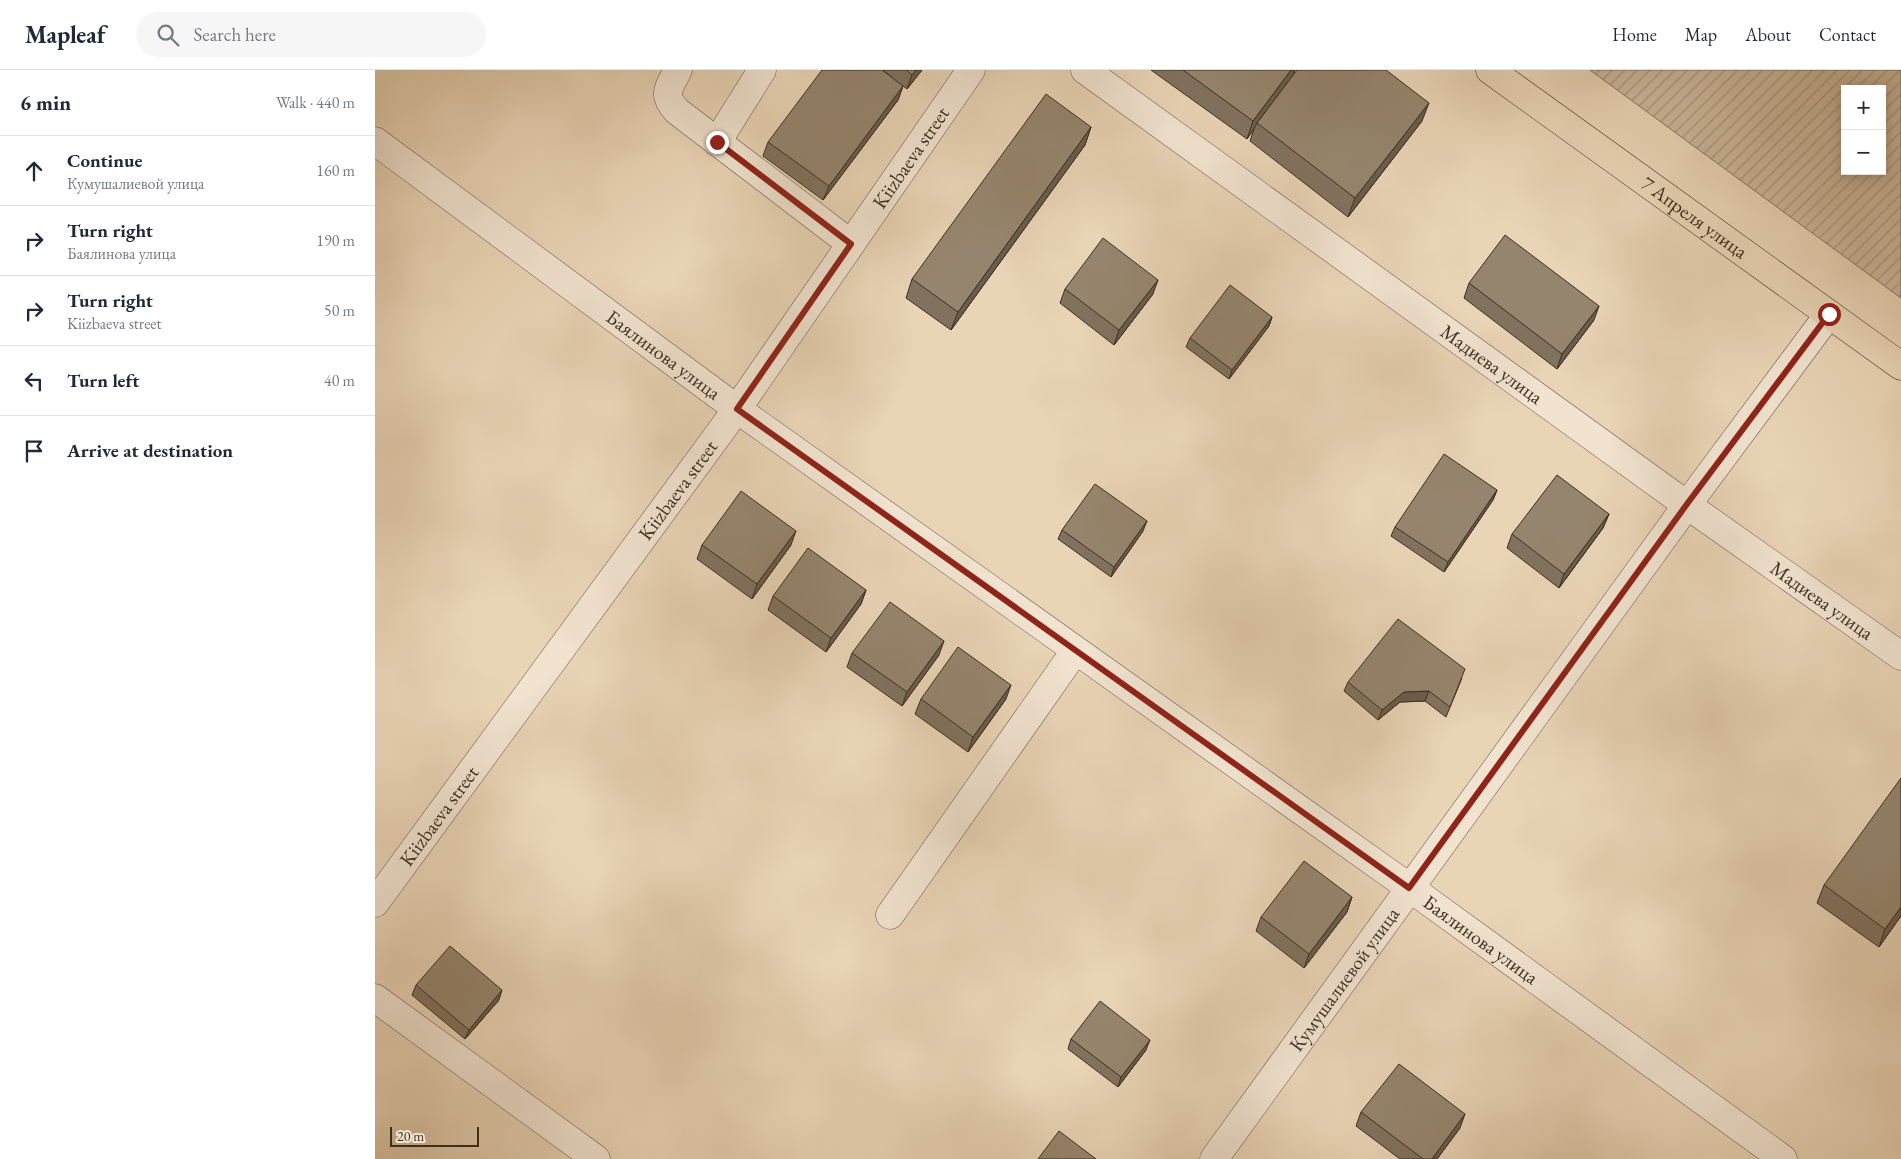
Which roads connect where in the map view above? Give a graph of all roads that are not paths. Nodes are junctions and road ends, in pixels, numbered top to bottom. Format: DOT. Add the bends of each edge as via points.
graph roads {
  1 [pos="678,70"];
  2 [pos="762,70"];
  3 [pos="971,70"];
  4 [pos="1085,70"];
  5 [pos="1490,70"];
  6 [pos="375,141"];
  7 [pos="717,142"];
  8 [pos="851,244"];
  9 [pos="1829,314"];
  10 [pos="1901,366"];
  11 [pos="737,409"];
  12 [pos="1687,504"];
  13 [pos="1075,650"];
  14 [pos="1901,656"];
  15 [pos="1409,888"];
  16 [pos="375,902"];
  17 [pos="890,915"];
  18 [pos="375,998"];
  19 [pos="595,1159"];
  20 [pos="1214,1159"];
  21 [pos="1783,1159"];
  1 -- 7 [label="street" via="667,91 667,99 677,111"];
  2 -- 7 [label="street"];
  3 -- 8 [label="street, Kiizbaeva street"];
  4 -- 12 [label="street, Мадиева улица"];
  5 -- 9 [label="main road, 7 Апреля улица"];
  6 -- 11 [label="street, Баялинова улица"];
  7 -- 8 [label="street"];
  8 -- 11 [label="street, Kiizbaeva street"];
  9 -- 10 [label="main road, 7 Апреля улица"];
  9 -- 12 [label="street, Кумушалиевой улица"];
  11 -- 13 [label="street, Баялинова улица"];
  11 -- 16 [label="street, Kiizbaeva street"];
  12 -- 14 [label="street, Мадиева улица"];
  12 -- 15 [label="street, Кумушалиевой улица"];
  13 -- 15 [label="street, Баялинова улица"];
  13 -- 17 [label="street"];
  15 -- 20 [label="street, Кумушалиевой улица"];
  15 -- 21 [label="street, Баялинова улица"];
  18 -- 19 [label="street"];
}
